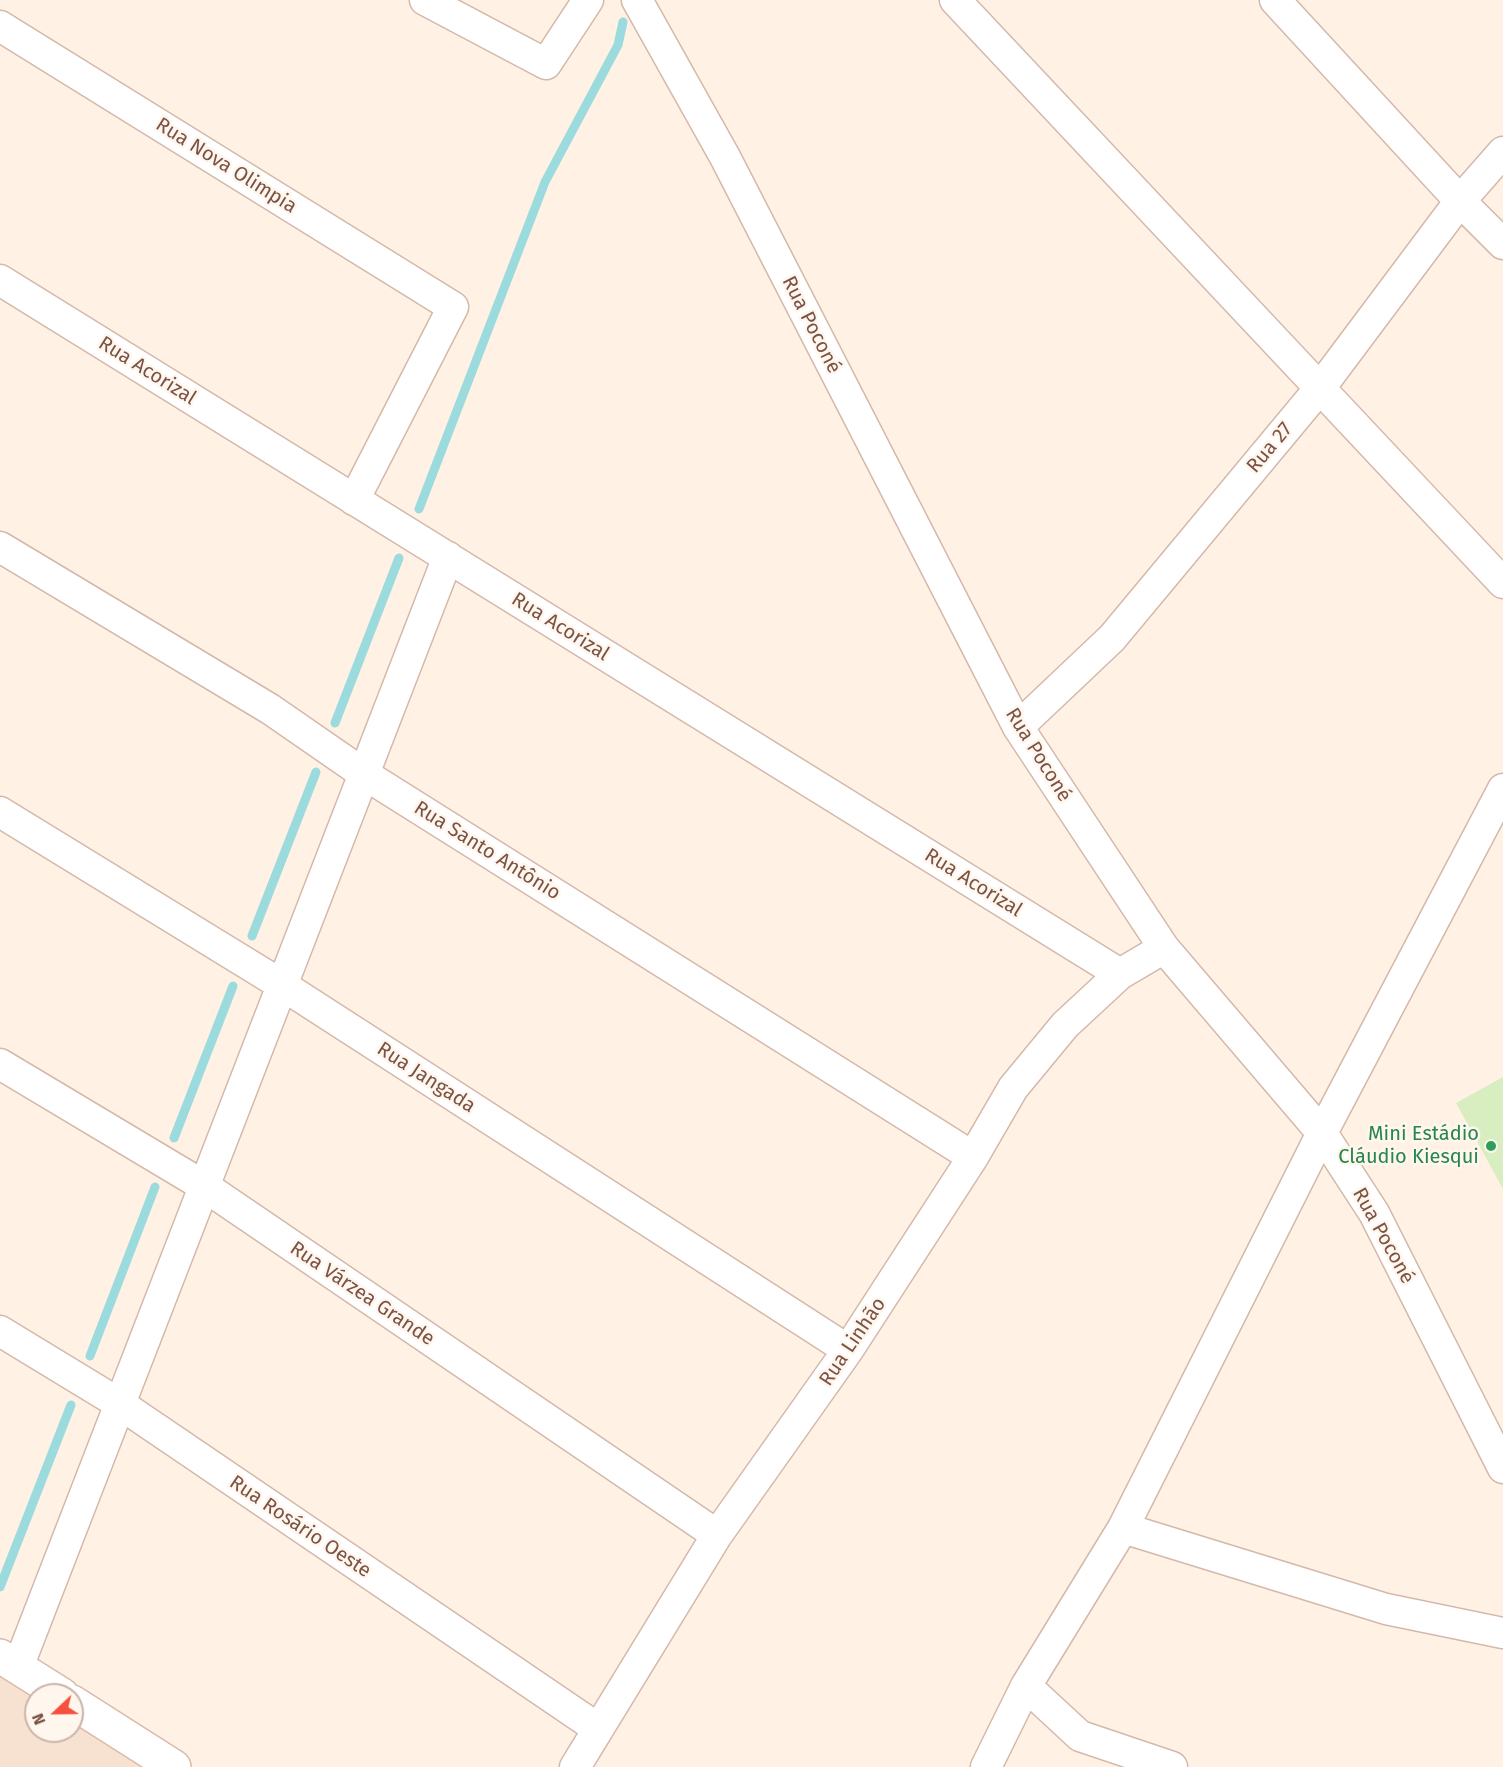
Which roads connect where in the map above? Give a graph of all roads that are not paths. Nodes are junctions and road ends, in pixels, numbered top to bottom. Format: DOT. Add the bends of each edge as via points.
graph roads {
  1 [pos="426,0"];
  2 [pos="588,0"];
  3 [pos="637,0"];
  4 [pos="955,0"];
  5 [pos="1275,0"];
  6 [pos="0,26"];
  7 [pos="1503,152"];
  8 [pos="1460,201"];
  9 [pos="1503,244"];
  10 [pos="0,280"];
  11 [pos="1320,388"];
  12 [pos="354,500"];
  13 [pos="0,546"];
  14 [pos="448,557"];
  15 [pos="1503,583"];
  16 [pos="1018,727"];
  17 [pos="364,774"];
  18 [pos="1503,789"];
  19 [pos="0,812"];
  20 [pos="1164,948"];
  21 [pos="1120,974"];
  22 [pos="282,985"];
  23 [pos="0,1064"];
  24 [pos="1322,1133"];
  25 [pos="973,1157"];
  26 [pos="204,1186"];
  27 [pos="0,1331"];
  28 [pos="848,1350"];
  29 [pos="120,1404"];
  30 [pos="1503,1468"];
  31 [pos="1124,1528"];
  32 [pos="717,1535"];
  33 [pos="1503,1633"];
  34 [pos="9,1661"];
  35 [pos="43,1683"];
  36 [pos="1026,1686"];
  37 [pos="84,1710"];
  38 [pos="597,1728"];
  39 [pos="174,1767"];
  40 [pos="575,1767"];
  41 [pos="986,1767"];
  42 [pos="1172,1767"];
  1 -- 2 [label="street" via="546,64"];
  3 -- 16 [label="street, Rua Poconé" via="725,158"];
  4 -- 11 [label="street"];
  5 -- 8 [label="street"];
  6 -- 12 [label="street, Rua Nova Olimpia" via="453,307"];
  7 -- 8 [label="street, Rua 27"];
  8 -- 9 [label="street"];
  8 -- 11 [label="street, Rua 27"];
  10 -- 12 [label="street, Rua Acorizal"];
  11 -- 15 [label="street"];
  11 -- 16 [label="street, Rua 27" via="1112,638"];
  12 -- 14 [label="street, Rua Acorizal"];
  13 -- 17 [label="street, Rua Santo Antônio" via="270,709"];
  14 -- 17 [label="street"];
  14 -- 21 [label="street, Rua Acorizal"];
  16 -- 20 [label="street, Rua Poconé"];
  17 -- 22 [label="street"];
  17 -- 25 [label="street, Rua Santo Antônio"];
  18 -- 24 [label="street"];
  19 -- 22 [label="street, Rua Jangada"];
  20 -- 21 [label="street, Rua Linhão"];
  20 -- 24 [label="street, Rua Poconé"];
  21 -- 25 [label="street, Rua Linhão" via="1065,1025 1013,1088"];
  22 -- 26 [label="street"];
  22 -- 28 [label="street, Rua Jangada"];
  23 -- 26 [label="street, Rua Várzea Grande"];
  24 -- 30 [label="street, Rua Poconé" via="1374,1213"];
  24 -- 31 [label="street"];
  25 -- 28 [label="street, Rua Linhão"];
  26 -- 29 [label="street"];
  26 -- 32 [label="street, Rua Várzea Grande"];
  27 -- 29 [label="street, Rua Rosário Oeste"];
  28 -- 32 [label="street, Rua Linhão"];
  29 -- 34 [label="street"];
  29 -- 38 [label="street, Rua Rosário Oeste"];
  31 -- 33 [label="street" via="1386,1609"];
  31 -- 36 [label="street"];
  32 -- 38 [label="street, Rua Linhão"];
  34 -- 35 [label="street"];
  36 -- 41 [label="street"];
  36 -- 42 [label="street" via="1080,1736"];
  37 -- 39 [label="street"];
  38 -- 40 [label="street, Rua Linhão"];
}
